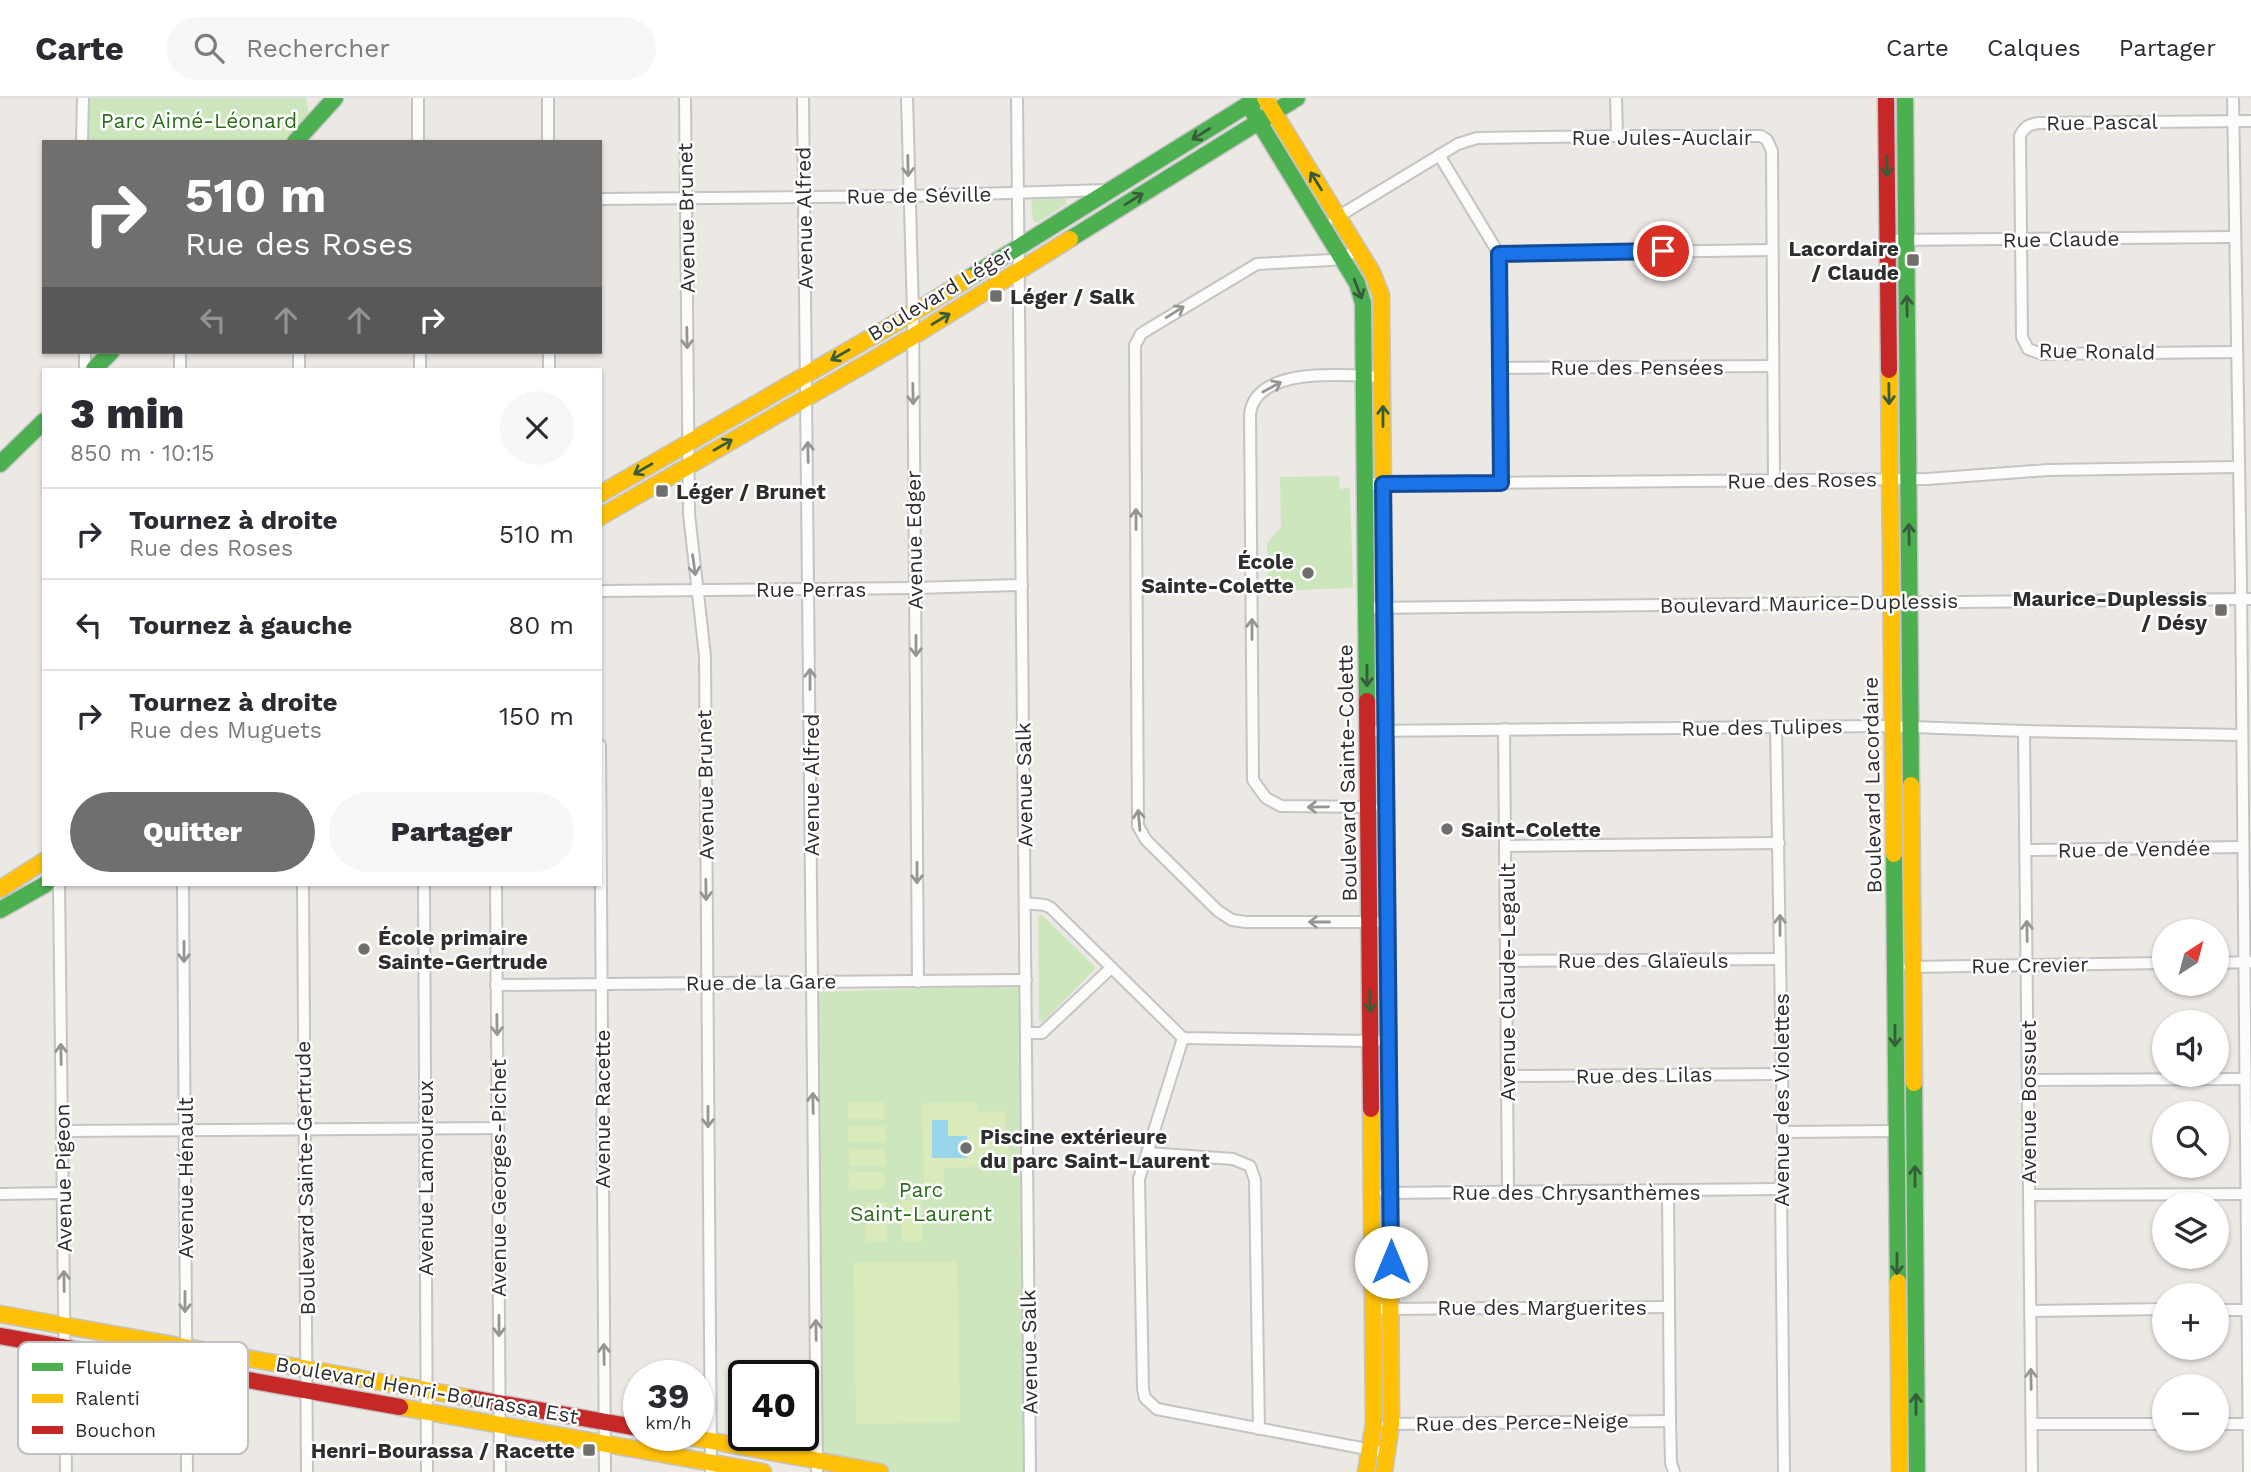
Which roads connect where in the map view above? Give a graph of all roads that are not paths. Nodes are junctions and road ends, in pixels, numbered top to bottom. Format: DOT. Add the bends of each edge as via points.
graph roads {
  1 [pos="83,98"];
  2 [pos="335,98"];
  3 [pos="418,98"];
  4 [pos="548,98"];
  5 [pos="685,98"];
  6 [pos="803,98"];
  7 [pos="907,98"];
  8 [pos="1017,98"];
  9 [pos="1265,98"];
  10 [pos="1297,98"];
  11 [pos="1616,98"];
  12 [pos="1886,98"];
  13 [pos="1905,98"];
  14 [pos="2233,98"];
  15 [pos="1254,101"];
  16 [pos="1274,113"];
  17 [pos="2234,121"];
  18 [pos="2251,121"];
  19 [pos="1259,122"];
  20 [pos="1617,136"];
  21 [pos="82,140"];
  22 [pos="298,140"];
  23 [pos="418,140"];
  24 [pos="548,140"];
  25 [pos="1439,155"];
  26 [pos="1112,190"];
  27 [pos="1018,193"];
  28 [pos="909,196"];
  29 [pos="804,197"];
  30 [pos="685,198"];
  31 [pos="602,199"];
  32 [pos="1338,217"];
  33 [pos="1323,226"];
  34 [pos="2235,237"];
  35 [pos="2020,239"];
  36 [pos="1887,240"];
  37 [pos="1906,240"];
  38 [pos="1019,248"];
  39 [pos="1358,250"];
  40 [pos="1772,250"];
  41 [pos="1499,254"];
  42 [pos="1342,258"];
  43 [pos="1019,271"];
  44 [pos="913,313"];
  45 [pos="912,337"];
  46 [pos="2237,352"];
  47 [pos="109,354"];
  48 [pos="1773,366"];
  49 [pos="95,368"];
  50 [pos="1501,368"];
  51 [pos="807,375"];
  52 [pos="1363,376"];
  53 [pos="1382,377"];
  54 [pos="807,397"];
  55 [pos="42,423"];
  56 [pos="689,442"];
  57 [pos="0,464"];
  58 [pos="688,465"];
  59 [pos="2239,467"];
  60 [pos="1890,479"];
  61 [pos="1909,479"];
  62 [pos="1774,480"];
  63 [pos="1501,483"];
  64 [pos="1365,484"];
  65 [pos="1383,484"];
  66 [pos="602,493"];
  67 [pos="602,516"];
  68 [pos="1022,585"];
  69 [pos="809,588"];
  70 [pos="915,588"];
  71 [pos="697,589"];
  72 [pos="602,591"];
  73 [pos="2246,599"];
  74 [pos="1892,602"];
  75 [pos="1910,602"];
  76 [pos="1366,608"];
  77 [pos="1384,608"];
  78 [pos="1892,726"];
  79 [pos="1911,726"];
  80 [pos="1776,728"];
  81 [pos="1504,729"];
  82 [pos="1385,730"];
  83 [pos="1367,731"];
  84 [pos="2024,731"];
  85 [pos="2241,735"];
  86 [pos="1368,807"];
  87 [pos="1386,807"];
  88 [pos="1779,843"];
  89 [pos="1506,846"];
  90 [pos="2243,847"];
  91 [pos="2026,850"];
  92 [pos="42,863"];
  93 [pos="42,886"];
  94 [pos="59,886"];
  95 [pos="183,886"];
  96 [pos="303,886"];
  97 [pos="424,886"];
  98 [pos="496,886"];
  99 [pos="601,886"];
  100 [pos="0,889"];
  101 [pos="1025,903"];
  102 [pos="0,910"];
  103 [pos="1369,922"];
  104 [pos="1388,922"];
  105 [pos="1780,959"];
  106 [pos="1506,961"];
  107 [pos="2248,962"];
  108 [pos="2152,963"];
  109 [pos="2230,963"];
  110 [pos="2027,965"];
  111 [pos="1913,967"];
  112 [pos="1111,968"];
  113 [pos="1895,968"];
  114 [pos="1026,980"];
  115 [pos="812,981"];
  116 [pos="918,982"];
  117 [pos="707,983"];
  118 [pos="602,984"];
  119 [pos="496,985"];
  120 [pos="1026,1033"];
  121 [pos="1183,1038"];
  122 [pos="1389,1040"];
  123 [pos="1370,1041"];
  124 [pos="1781,1074"];
  125 [pos="1508,1076"];
  126 [pos="2245,1079"];
  127 [pos="2028,1080"];
  128 [pos="498,1128"];
  129 [pos="425,1129"];
  130 [pos="1896,1130"];
  131 [pos="62,1131"];
  132 [pos="306,1131"];
  133 [pos="185,1132"];
  134 [pos="1783,1132"];
  135 [pos="1147,1153"];
  136 [pos="1781,1189"];
  137 [pos="1508,1192"];
  138 [pos="1668,1192"];
  139 [pos="1372,1193"];
  140 [pos="1390,1193"];
  141 [pos="0,1194"];
  142 [pos="62,1194"];
  143 [pos="2249,1194"];
  144 [pos="2029,1195"];
  145 [pos="1669,1307"];
  146 [pos="1391,1308"];
  147 [pos="1373,1309"];
  148 [pos="2152,1309"];
  149 [pos="2229,1310"];
  150 [pos="2248,1310"];
  151 [pos="2029,1311"];
  152 [pos="0,1314"];
  153 [pos="65,1325"];
  154 [pos="0,1335"];
  155 [pos="35,1342"];
  156 [pos="65,1342"];
  157 [pos="158,1342"];
  158 [pos="186,1342"];
  159 [pos="248,1358"];
  160 [pos="709,1360"];
  161 [pos="307,1368"];
  162 [pos="248,1380"];
  163 [pos="307,1390"];
  164 [pos="426,1390"];
  165 [pos="500,1404"];
  166 [pos="426,1412"];
  167 [pos="1670,1421"];
  168 [pos="604,1422"];
  169 [pos="1374,1423"];
  170 [pos="1391,1424"];
  171 [pos="2032,1424"];
  172 [pos="2152,1424"];
  173 [pos="2229,1424"];
  174 [pos="2248,1424"];
  175 [pos="500,1425"];
  176 [pos="623,1425"];
  177 [pos="1259,1429"];
  178 [pos="714,1442"];
  179 [pos="605,1444"];
  180 [pos="1371,1449"];
  181 [pos="1388,1453"];
  182 [pos="66,1454"];
  183 [pos="187,1454"];
  184 [pos="817,1466"];
  185 [pos="711,1467"];
  186 [pos="66,1472"];
  187 [pos="187,1472"];
  188 [pos="307,1472"];
  189 [pos="427,1472"];
  190 [pos="500,1472"];
  191 [pos="605,1472"];
  192 [pos="763,1472"];
  193 [pos="880,1472"];
  194 [pos="1030,1472"];
  195 [pos="1366,1472"];
  196 [pos="1384,1472"];
  197 [pos="1674,1472"];
  198 [pos="1784,1472"];
  199 [pos="1900,1472"];
  200 [pos="1917,1472"];
  201 [pos="2032,1472"];
  202 [pos="2249,1472"];
  1 -- 21 [label="street"];
  2 -- 22 [label="main road"];
  3 -- 23 [label="street"];
  4 -- 24 [label="street"];
  5 -- 30 [label="street, Avenue Brunet"];
  6 -- 29 [label="street, Avenue Alfred"];
  7 -- 28 [label="street, Avenue Edger, one-way"];
  8 -- 27 [label="street, Avenue Salk"];
  9 -- 16 [label="main road, Boulevard Sainte-Colette"];
  10 -- 16 [label="main road, Boulevard Léger"];
  11 -- 20 [label="street"];
  12 -- 36 [label="main road, Boulevard Lacordaire, one-way"];
  13 -- 37 [label="main road, Boulevard Lacordaire"];
  14 -- 17 [label="street"];
  15 -- 19 [label="main road, Boulevard Sainte-Colette"];
  15 -- 26 [label="main road, Boulevard Léger, one-way"];
  16 -- 19 [label="main road, Boulevard Léger"];
  32 -- 16 [label="main road, Boulevard Sainte-Colette, one-way"];
  17 -- 18 [label="street, Rue Pascal"];
  17 -- 34 [label="street"];
  17 -- 35 [label="street, Rue Pascal" via="2030,124 2020,136"];
  19 -- 33 [label="main road, Boulevard Sainte-Colette"];
  43 -- 19 [label="main road, Boulevard Léger, one-way"];
  20 -- 25 [label="street, Rue Jules-Auclair" via="1477,138"];
  20 -- 40 [label="street, Rue Jules-Auclair" via="1755,135 1767,140 1772,151"];
  25 -- 32 [label="street, Rue Jules-Auclair"];
  25 -- 41 [label="street"];
  26 -- 27 [label="street, Rue de Séville"];
  26 -- 38 [label="main road, Boulevard Léger"];
  27 -- 28 [label="street, Rue de Séville"];
  27 -- 38 [label="street, Avenue Salk"];
  28 -- 29 [label="street, Rue de Séville"];
  28 -- 44 [label="street, Avenue Edger"];
  29 -- 30 [label="street, Rue de Séville"];
  29 -- 51 [label="street, Avenue Alfred"];
  30 -- 31 [label="street, Rue de Séville"];
  30 -- 56 [label="street, Avenue Brunet, one-way"];
  32 -- 33 [label="street, Rue Jules-Auclair"];
  32 -- 39 [label="main road, Boulevard Sainte-Colette"];
  33 -- 42 [label="main road, Boulevard Sainte-Colette"];
  34 -- 35 [label="street, Rue Claude"];
  34 -- 46 [label="street"];
  35 -- 37 [label="street, Rue Claude"];
  35 -- 46 [label="street, Rue Ronald" via="2022,337 2028,349 2042,354"];
  36 -- 37 [label="street, Rue Claude"];
  36 -- 60 [label="main road, Boulevard Lacordaire, one-way"];
  61 -- 37 [label="main road, Boulevard Lacordaire, one-way"];
  38 -- 43 [label="street, Avenue Salk"];
  38 -- 44 [label="main road, Boulevard Léger"];
  39 -- 42 [label="street"];
  39 -- 53 [label="main road, Boulevard Sainte-Colette" via="1381,295"];
  40 -- 41 [label="street"];
  40 -- 48 [label="street, Rue Jules-Auclair"];
  41 -- 50 [label="street"];
  42 -- 52 [label="main road, Boulevard Sainte-Colette, one-way" via="1362,296"];
  103 -- 42 [label="street, one-way" via="1232,920 1146,840 1138,826 1135,345 1141,334 1256,264"];
  45 -- 43 [label="main road, Boulevard Léger, one-way"];
  43 -- 68 [label="street, Avenue Salk"];
  44 -- 45 [label="street, Avenue Edger"];
  44 -- 51 [label="main road, Boulevard Léger, one-way"];
  45 -- 54 [label="main road, Boulevard Léger"];
  45 -- 70 [label="street, Avenue Edger, one-way"];
  46 -- 59 [label="street"];
  47 -- 49 [label="main road"];
  48 -- 50 [label="street, Rue des Pensées"];
  48 -- 62 [label="street, Rue Jules-Auclair"];
  50 -- 63 [label="street"];
  51 -- 54 [label="street, Avenue Alfred"];
  51 -- 56 [label="main road, Boulevard Léger"];
  52 -- 53 [label="street"];
  52 -- 64 [label="main road, Boulevard Sainte-Colette"];
  86 -- 52 [label="street, one-way" via="1277,805 1259,791 1253,776 1251,406 1264,390 1289,379"];
  65 -- 53 [label="main road, Boulevard Sainte-Colette, one-way"];
  58 -- 54 [label="main road, Boulevard Léger, one-way"];
  69 -- 54 [label="street, Avenue Alfred, one-way"];
  55 -- 57 [label="main road"];
  56 -- 58 [label="street, Avenue Brunet"];
  56 -- 66 [label="main road, Boulevard Léger, one-way"];
  58 -- 67 [label="main road, Boulevard Léger"];
  58 -- 71 [label="street, Avenue Brunet, one-way"];
  59 -- 61 [label="street, Rue des Roses" via="2048,470"];
  59 -- 73 [label="street"];
  60 -- 61 [label="street, Rue des Roses"];
  60 -- 62 [label="street, Rue des Roses"];
  60 -- 74 [label="main road, Boulevard Lacordaire"];
  75 -- 61 [label="main road, Boulevard Lacordaire, one-way"];
  62 -- 63 [label="street, Rue des Roses"];
  63 -- 65 [label="street, Rue des Roses"];
  64 -- 65 [label="street, Rue des Roses"];
  64 -- 76 [label="main road, Boulevard Sainte-Colette"];
  65 -- 77 [label="main road, Boulevard Sainte-Colette"];
  68 -- 70 [label="street, Rue Perras"];
  68 -- 101 [label="street, Avenue Salk"];
  69 -- 70 [label="street, Rue Perras"];
  69 -- 71 [label="street, Rue Perras"];
  115 -- 69 [label="street, Avenue Alfred, one-way"];
  70 -- 116 [label="street, Avenue Edger, one-way"];
  71 -- 72 [label="street, Rue Perras"];
  71 -- 117 [label="street, Avenue Brunet, one-way" via="705,656"];
  73 -- 75 [label="street, Boulevard Maurice-Duplessis"];
  73 -- 85 [label="street"];
  74 -- 75 [label="street, Boulevard Maurice-Duplessis"];
  74 -- 77 [label="street, Boulevard Maurice-Duplessis"];
  74 -- 78 [label="main road, Boulevard Lacordaire"];
  75 -- 79 [label="main road, Boulevard Lacordaire"];
  76 -- 77 [label="street, Boulevard Maurice-Duplessis"];
  76 -- 83 [label="main road, Boulevard Sainte-Colette, one-way"];
  77 -- 82 [label="main road, Boulevard Sainte-Colette"];
  78 -- 79 [label="street, Rue des Tulipes"];
  78 -- 80 [label="street, Rue des Tulipes"];
  78 -- 113 [label="main road, Boulevard Lacordaire"];
  79 -- 84 [label="street, Rue des Tulipes"];
  79 -- 111 [label="main road, Boulevard Lacordaire"];
  80 -- 81 [label="street, Rue des Tulipes"];
  80 -- 88 [label="street, Avenue des Violettes"];
  81 -- 82 [label="street, Rue des Tulipes"];
  81 -- 89 [label="street, Avenue Claude-Legault"];
  82 -- 83 [label="street, Rue des Tulipes"];
  82 -- 87 [label="main road, Boulevard Sainte-Colette"];
  83 -- 86 [label="main road, Boulevard Sainte-Colette"];
  84 -- 85 [label="street, Rue des Tulipes"];
  84 -- 91 [label="street, Avenue Bossuet"];
  85 -- 90 [label="street"];
  86 -- 87 [label="street"];
  86 -- 103 [label="main road, Boulevard Sainte-Colette"];
  87 -- 104 [label="main road, Boulevard Sainte-Colette"];
  88 -- 89 [label="street"];
  105 -- 88 [label="street, Avenue des Violettes, one-way"];
  89 -- 106 [label="street, Avenue Claude-Legault"];
  90 -- 91 [label="street, Rue de Vendée"];
  90 -- 107 [label="street"];
  110 -- 91 [label="street, Avenue Bossuet, one-way"];
  92 -- 100 [label="main road"];
  93 -- 102 [label="main road"];
  131 -- 94 [label="street, Avenue Pigeon, one-way"];
  95 -- 133 [label="street, Avenue Hénault, one-way"];
  96 -- 132 [label="street, Boulevard Sainte-Gertrude"];
  97 -- 129 [label="street, Avenue Lamoureux"];
  98 -- 119 [label="street, Avenue Georges-Pichet"];
  99 -- 118 [label="street, Avenue Racette"];
  101 -- 112 [label="street" via="1051,908"];
  101 -- 114 [label="street, Avenue Salk"];
  103 -- 104 [label="street"];
  103 -- 123 [label="main road, Boulevard Sainte-Colette, one-way"];
  104 -- 122 [label="main road, Boulevard Sainte-Colette"];
  105 -- 106 [label="street, Rue des Glaïeuls"];
  105 -- 124 [label="street, Avenue des Violettes"];
  106 -- 125 [label="street, Avenue Claude-Legault"];
  107 -- 109 [label="street"];
  107 -- 126 [label="street"];
  108 -- 110 [label="street, Rue Crevier"];
  110 -- 111 [label="street, Rue Crevier"];
  110 -- 127 [label="street, Avenue Bossuet"];
  111 -- 113 [label="street, Rue Crevier"];
  200 -- 111 [label="main road, Boulevard Lacordaire, one-way"];
  112 -- 120 [label="street" via="1042,1033"];
  112 -- 121 [label="street"];
  113 -- 130 [label="main road, Boulevard Lacordaire, one-way"];
  114 -- 116 [label="street, Rue de la Gare"];
  114 -- 120 [label="street, Avenue Salk"];
  115 -- 116 [label="street, Rue de la Gare"];
  115 -- 117 [label="street, Rue de la Gare"];
  184 -- 115 [label="street, Avenue Alfred, one-way"];
  117 -- 118 [label="street, Rue de la Gare"];
  117 -- 160 [label="street, Avenue Brunet, one-way"];
  118 -- 119 [label="street, Rue de la Gare"];
  168 -- 118 [label="street, Avenue Racette, one-way"];
  119 -- 128 [label="street, Avenue Georges-Pichet, one-way"];
  120 -- 194 [label="street, Avenue Salk"];
  121 -- 123 [label="street"];
  121 -- 135 [label="street"];
  122 -- 123 [label="street"];
  122 -- 140 [label="main road, Boulevard Sainte-Colette"];
  123 -- 139 [label="main road, Boulevard Sainte-Colette"];
  124 -- 125 [label="street, Rue des Lilas"];
  124 -- 134 [label="street, Avenue des Violettes"];
  125 -- 137 [label="street, Avenue Claude-Legault"];
  126 -- 127 [label="street"];
  126 -- 143 [label="street"];
  127 -- 144 [label="street, Avenue Bossuet"];
  128 -- 129 [label="street"];
  128 -- 165 [label="street, Avenue Georges-Pichet, one-way"];
  129 -- 132 [label="street"];
  129 -- 164 [label="street, Avenue Lamoureux"];
  130 -- 134 [label="street"];
  130 -- 199 [label="main road, Boulevard Lacordaire, one-way"];
  131 -- 133 [label="street"];
  131 -- 142 [label="street, Avenue Pigeon"];
  132 -- 133 [label="street"];
  132 -- 161 [label="street, Boulevard Sainte-Gertrude"];
  133 -- 158 [label="street, Avenue Hénault, one-way"];
  134 -- 136 [label="street, Avenue des Violettes"];
  135 -- 177 [label="street" via="1139,1179 1145,1398 1157,1409"];
  135 -- 177 [label="street" via="1233,1159 1250,1166 1255,1180"];
  136 -- 138 [label="street, Rue des Chrysanthèmes"];
  136 -- 198 [label="street, Avenue des Violettes"];
  137 -- 138 [label="street, Rue des Chrysanthèmes"];
  137 -- 140 [label="street, Rue des Chrysanthèmes"];
  138 -- 145 [label="street"];
  139 -- 140 [label="street, Rue des Chrysanthèmes"];
  139 -- 147 [label="main road, Boulevard Sainte-Colette"];
  140 -- 146 [label="main road, Boulevard Sainte-Colette"];
  141 -- 142 [label="street"];
  153 -- 142 [label="street, Avenue Pigeon, one-way"];
  143 -- 144 [label="street"];
  143 -- 150 [label="street"];
  144 -- 151 [label="street, Avenue Bossuet"];
  145 -- 146 [label="street, Rue des Marguerites"];
  145 -- 167 [label="street"];
  146 -- 147 [label="street, Rue des Marguerites"];
  146 -- 170 [label="main road, Boulevard Sainte-Colette"];
  147 -- 169 [label="main road, Boulevard Sainte-Colette"];
  148 -- 151 [label="street"];
  149 -- 150 [label="street"];
  150 -- 174 [label="street"];
  171 -- 151 [label="street, Avenue Bossuet, one-way"];
  152 -- 153 [label="main road, Boulevard Henri-Bourassa Est"];
  153 -- 156 [label="street, Avenue Pigeon"];
  153 -- 157 [label="main road, Boulevard Henri-Bourassa Est"];
  154 -- 155 [label="main road, Boulevard Henri-Bourassa Est"];
  159 -- 161 [label="main road, Boulevard Henri-Bourassa Est"];
  161 -- 163 [label="street, Boulevard Sainte-Gertrude"];
  161 -- 164 [label="main road, Boulevard Henri-Bourassa Est"];
  162 -- 163 [label="main road, Boulevard Henri-Bourassa Est"];
  163 -- 166 [label="main road, Boulevard Henri-Bourassa Est"];
  163 -- 188 [label="street, Boulevard Sainte-Gertrude"];
  164 -- 165 [label="main road, Boulevard Henri-Bourassa Est"];
  164 -- 166 [label="street, Avenue Lamoureux"];
  165 -- 168 [label="main road, Boulevard Henri-Bourassa Est"];
  165 -- 175 [label="street, Avenue Georges-Pichet"];
  166 -- 175 [label="main road, Boulevard Henri-Bourassa Est"];
  166 -- 189 [label="street, Avenue Lamoureux"];
  167 -- 170 [label="street, Rue des Perce-Neige"];
  167 -- 197 [label="street"];
  168 -- 176 [label="main road, Boulevard Henri-Bourassa Est"];
  168 -- 179 [label="street, Avenue Racette"];
  169 -- 170 [label="street, Rue des Perce-Neige"];
  169 -- 180 [label="main road, Boulevard Sainte-Colette"];
  170 -- 181 [label="main road, Boulevard Sainte-Colette"];
  171 -- 172 [label="street"];
  171 -- 201 [label="street, Avenue Bossuet"];
  173 -- 174 [label="street"];
  174 -- 202 [label="street"];
  175 -- 179 [label="main road, Boulevard Henri-Bourassa Est"];
  175 -- 190 [label="street, Avenue Georges-Pichet"];
  177 -- 180 [label="street"];
  178 -- 184 [label="main road"];
  179 -- 185 [label="main road, Boulevard Henri-Bourassa Est"];
  179 -- 191 [label="street, Avenue Racette"];
  180 -- 181 [label="street"];
  180 -- 195 [label="main road, Boulevard Sainte-Colette"];
  181 -- 196 [label="main road, Boulevard Sainte-Colette"];
  182 -- 186 [label="street, Avenue Pigeon"];
  183 -- 187 [label="street, Avenue Hénault"];
  184 -- 193 [label="main road"];
  185 -- 192 [label="main road, Boulevard Henri-Bourassa Est"];
}
